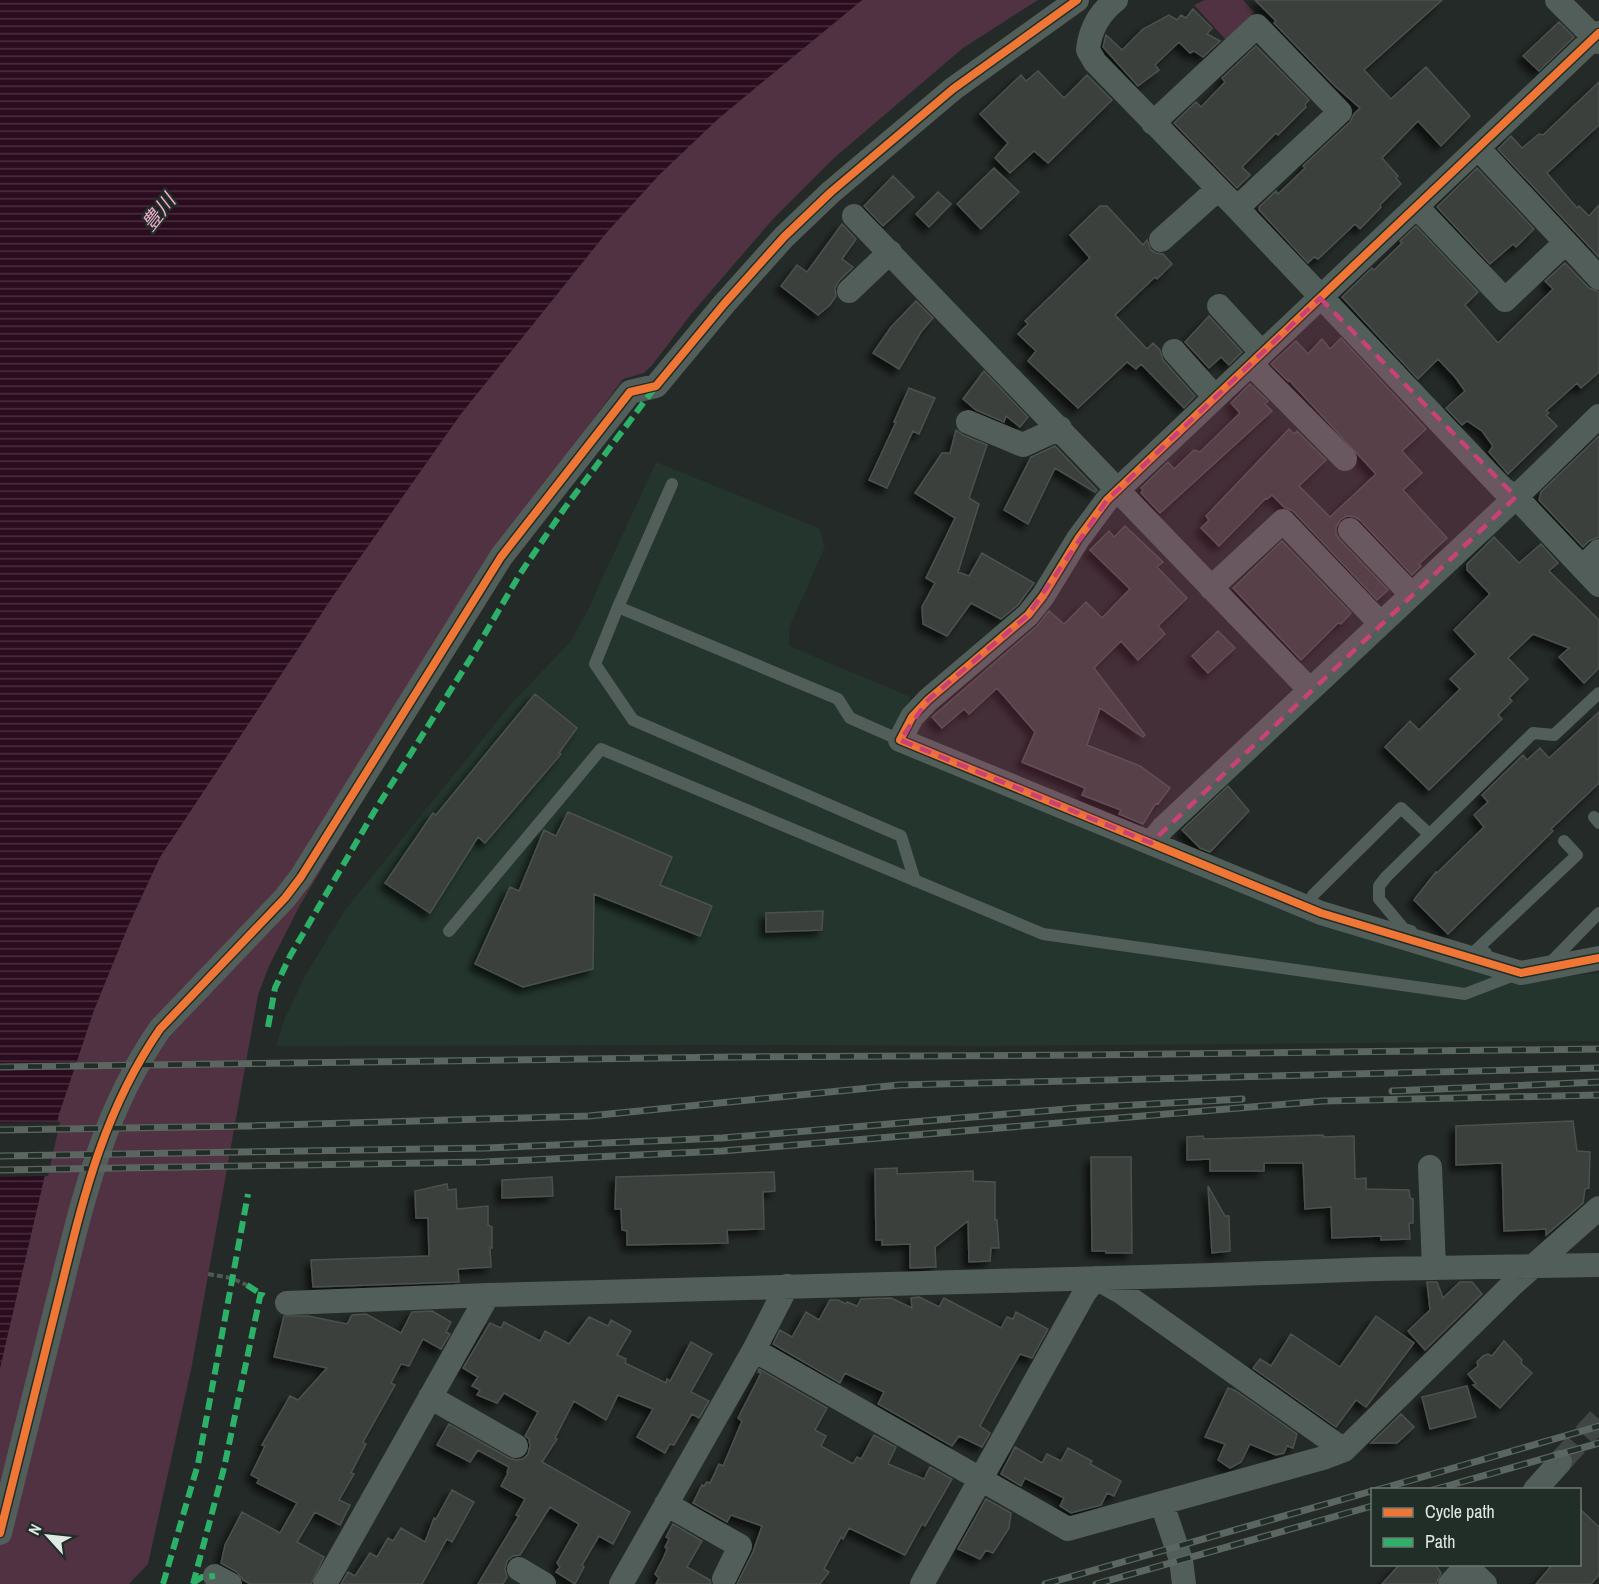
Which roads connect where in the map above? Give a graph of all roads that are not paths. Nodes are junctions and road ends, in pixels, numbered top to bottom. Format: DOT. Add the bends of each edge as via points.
graph roads {
  1 [pos="1077,0"];
  2 [pos="1116,0"];
  3 [pos="1557,0"];
  4 [pos="1597,37"];
  5 [pos="1153,123"];
  6 [pos="1478,148"];
  7 [pos="1218,189"];
  8 [pos="1417,207"];
  9 [pos="1237,208"];
  10 [pos="854,216"];
  11 [pos="1161,240"];
  12 [pos="1565,243"];
  13 [pos="890,252"];
  14 [pos="1599,278"];
  15 [pos="849,291"];
  16 [pos="1320,298"];
  17 [pos="1219,306"];
  18 [pos="1174,351"];
  19 [pos="1256,358"];
  20 [pos="1215,398"];
  21 [pos="1599,416"];
  22 [pos="968,422"];
  23 [pos="1060,428"];
  24 [pos="1345,459"];
  25 [pos="672,484"];
  26 [pos="1119,489"];
  27 [pos="1516,497"];
  28 [pos="1350,530"];
  29 [pos="1591,559"];
  30 [pos="1599,585"];
  31 [pos="1210,588"];
  32 [pos="1411,594"];
  33 [pos="618,607"];
  34 [pos="1380,623"];
  35 [pos="1310,690"];
  36 [pos="1599,693"];
  37 [pos="900,740"];
  38 [pos="1430,834"];
  39 [pos="1564,841"];
  40 [pos="1152,843"];
  41 [pos="915,881"];
  42 [pos="1313,895"];
  43 [pos="1599,913"];
  44 [pos="449,931"];
  45 [pos="1476,950"];
  46 [pos="1599,958"];
  47 [pos="1533,970"];
  48 [pos="1430,1167"];
  49 [pos="1599,1208"];
  50 [pos="1599,1265"];
  51 [pos="1533,1267"];
  52 [pos="1434,1268"];
  53 [pos="1096,1278"];
  54 [pos="787,1286"];
  55 [pos="488,1295"];
  56 [pos="287,1303"];
  57 [pos="754,1350"];
  58 [pos="430,1397"];
  59 [pos="516,1446"];
  60 [pos="1344,1450"];
  61 [pos="1560,1462"];
  62 [pos="982,1479"];
  63 [pos="1537,1488"];
  64 [pos="666,1504"];
  65 [pos="1162,1504"];
  66 [pos="0,1533"];
  67 [pos="1466,1566"];
  68 [pos="1468,1566"];
  69 [pos="519,1569"];
  70 [pos="724,1579"];
  71 [pos="325,1584"];
  72 [pos="544,1584"];
  73 [pos="621,1584"];
  74 [pos="922,1584"];
  75 [pos="1184,1584"];
  76 [pos="1450,1584"];
  77 [pos="1485,1584"];
  1 -- 66 [label="street" via="953,89 831,192 784,237 656,386 630,392 501,557 301,877 160,1029 113,1112 86,1186"];
  2 -- 5 [label="street" via="1092,28 1088,50"];
  3 -- 4 [label="street"];
  4 -- 6 [label="street"];
  5 -- 7 [label="street"];
  5 -- 9 [label="street" via="1257,26 1341,112"];
  6 -- 8 [label="street"];
  6 -- 12 [label="street"];
  7 -- 9 [label="street"];
  7 -- 11 [label="street"];
  8 -- 12 [label="street" via="1505,300"];
  8 -- 16 [label="street"];
  9 -- 16 [label="street"];
  10 -- 13 [label="street"];
  12 -- 14 [label="street"];
  13 -- 15 [label="street"];
  13 -- 23 [label="street"];
  16 -- 19 [label="street"];
  16 -- 27 [label="street" via="1503,489"];
  17 -- 19 [label="street"];
  18 -- 20 [label="street"];
  19 -- 20 [label="street"];
  19 -- 24 [label="street"];
  20 -- 26 [label="street"];
  21 -- 27 [label="street"];
  22 -- 23 [label="street" via="1023,445"];
  23 -- 26 [label="street"];
  25 -- 33 [label="lane"];
  26 -- 31 [label="street"];
  26 -- 37 [label="street" via="1078,539 1028,615 928,700 912,717"];
  27 -- 29 [label="street"];
  27 -- 32 [label="street"];
  28 -- 32 [label="street"];
  29 -- 30 [label="street"];
  31 -- 34 [label="street" via="1283,521"];
  31 -- 35 [label="street"];
  32 -- 34 [label="street"];
  33 -- 37 [label="lane" via="838,699 850,718"];
  33 -- 41 [label="lane" via="595,664 633,720 901,836"];
  34 -- 35 [label="street"];
  35 -- 40 [label="street" via="1163,828"];
  36 -- 38 [label="lane" via="1554,735 1533,733"];
  37 -- 40 [label="street"];
  38 -- 42 [label="lane" via="1401,808"];
  38 -- 45 [label="lane" via="1386,877 1379,886 1379,899 1404,929"];
  39 -- 45 [label="lane" via="1577,855"];
  40 -- 47 [label="street" via="1321,913"];
  41 -- 44 [label="lane" via="601,749"];
  41 -- 47 [label="lane" via="1043,934 1465,994"];
  43 -- 47 [label="lane"];
  45 -- 47 [label="lane" via="1531,966"];
  46 -- 47 [label="street"];
  48 -- 52 [label="street"];
  49 -- 51 [label="street"];
  50 -- 51 [label="street"];
  51 -- 52 [label="street"];
  51 -- 60 [label="street"];
  52 -- 53 [label="street"];
  53 -- 54 [label="street"];
  53 -- 60 [label="street"];
  53 -- 62 [label="street"];
  54 -- 55 [label="street"];
  54 -- 57 [label="street"];
  55 -- 56 [label="street"];
  55 -- 58 [label="street"];
  57 -- 62 [label="street"];
  57 -- 64 [label="street"];
  58 -- 59 [label="street"];
  58 -- 71 [label="street"];
  60 -- 65 [label="street"];
  61 -- 63 [label="street"];
  62 -- 65 [label="street" via="1068,1529"];
  62 -- 74 [label="street"];
  64 -- 70 [label="street" via="740,1546"];
  64 -- 73 [label="street"];
  65 -- 75 [label="street" via="1181,1560"];
  67 -- 76 [label="street"];
  68 -- 77 [label="street"];
  69 -- 72 [label="street"];
}
